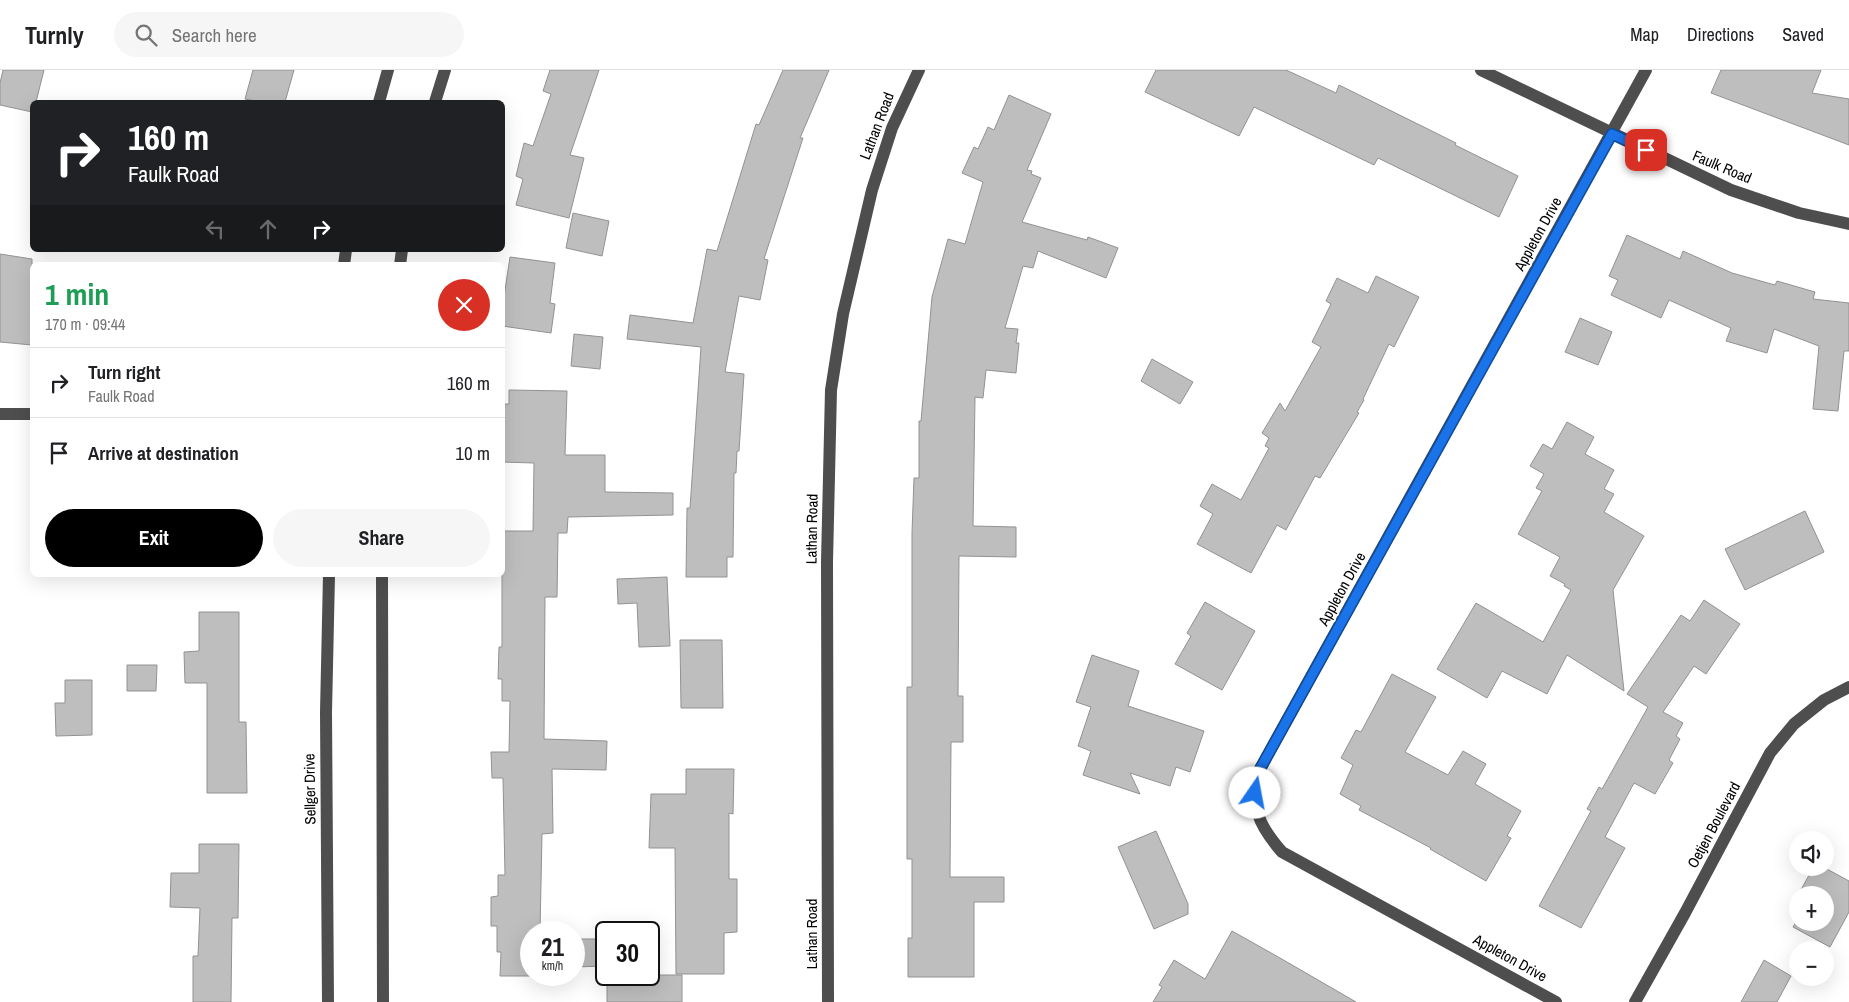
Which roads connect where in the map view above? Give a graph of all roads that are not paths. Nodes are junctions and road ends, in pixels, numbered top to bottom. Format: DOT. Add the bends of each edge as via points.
graph roads {
  1 [pos="388,70"];
  2 [pos="445,70"];
  3 [pos="919,70"];
  4 [pos="1480,70"];
  5 [pos="1646,70"];
  6 [pos="380,100"];
  7 [pos="436,100"];
  8 [pos="1612,134"];
  9 [pos="1849,224"];
  10 [pos="0,414"];
  11 [pos="30,414"];
  12 [pos="329,577"];
  13 [pos="382,577"];
  14 [pos="1849,687"];
  15 [pos="328,1002"];
  16 [pos="383,1002"];
  17 [pos="828,1002"];
  18 [pos="1556,1002"];
  19 [pos="1635,1002"];
  1 -- 6 [label="street"];
  2 -- 7 [label="street"];
  3 -- 17 [label="street, Lathan Road" via="892,128 872,190 843,314 832,390 827,562"];
  4 -- 8 [label="street, Faulk Road"];
  5 -- 8 [label="street, Appleton Drive"];
  8 -- 9 [label="street, Faulk Road" via="1731,190 1799,213"];
  8 -- 18 [label="street, Appleton Drive" via="1260,769 1255,793 1258,817 1266,834 1282,852"];
  10 -- 11 [label="street"];
  12 -- 15 [label="street, Sellger Drive" via="326,712"];
  13 -- 16 [label="street"];
  14 -- 19 [label="street, Oetjen Boulevard" via="1824,700 1794,724 1770,753"];
}
